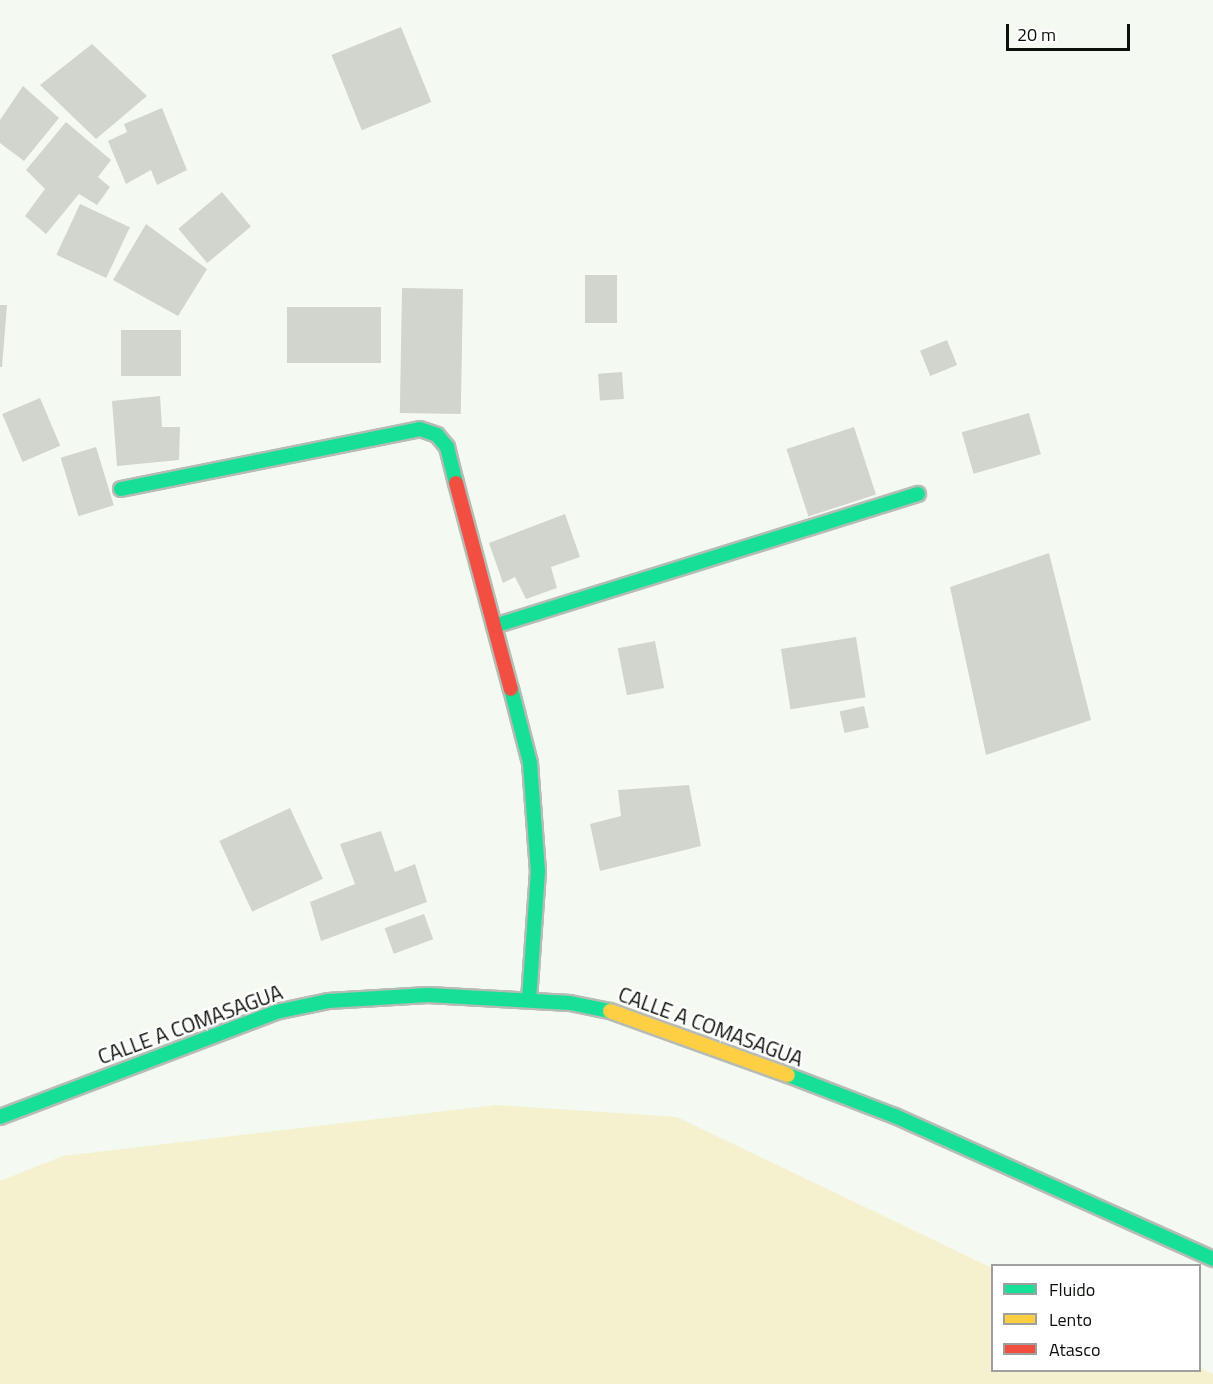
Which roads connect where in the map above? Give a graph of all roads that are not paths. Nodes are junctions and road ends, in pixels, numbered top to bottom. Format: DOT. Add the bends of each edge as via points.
graph roads {
  1 [pos="121,489"];
  2 [pos="918,494"];
  3 [pos="494,626"];
  4 [pos="529,1000"];
  5 [pos="0,1117"];
  6 [pos="1213,1259"];
  1 -- 3 [label="street" via="420,429 437,435 447,447"];
  2 -- 3 [label="street"];
  3 -- 4 [label="street" via="530,763 538,871"];
  4 -- 5 [label="street, CALLE A COMASAGUA" via="428,995 307,1005 276,1012"];
  4 -- 6 [label="street, CALLE A COMASAGUA" via="623,1012 895,1116"];
}
